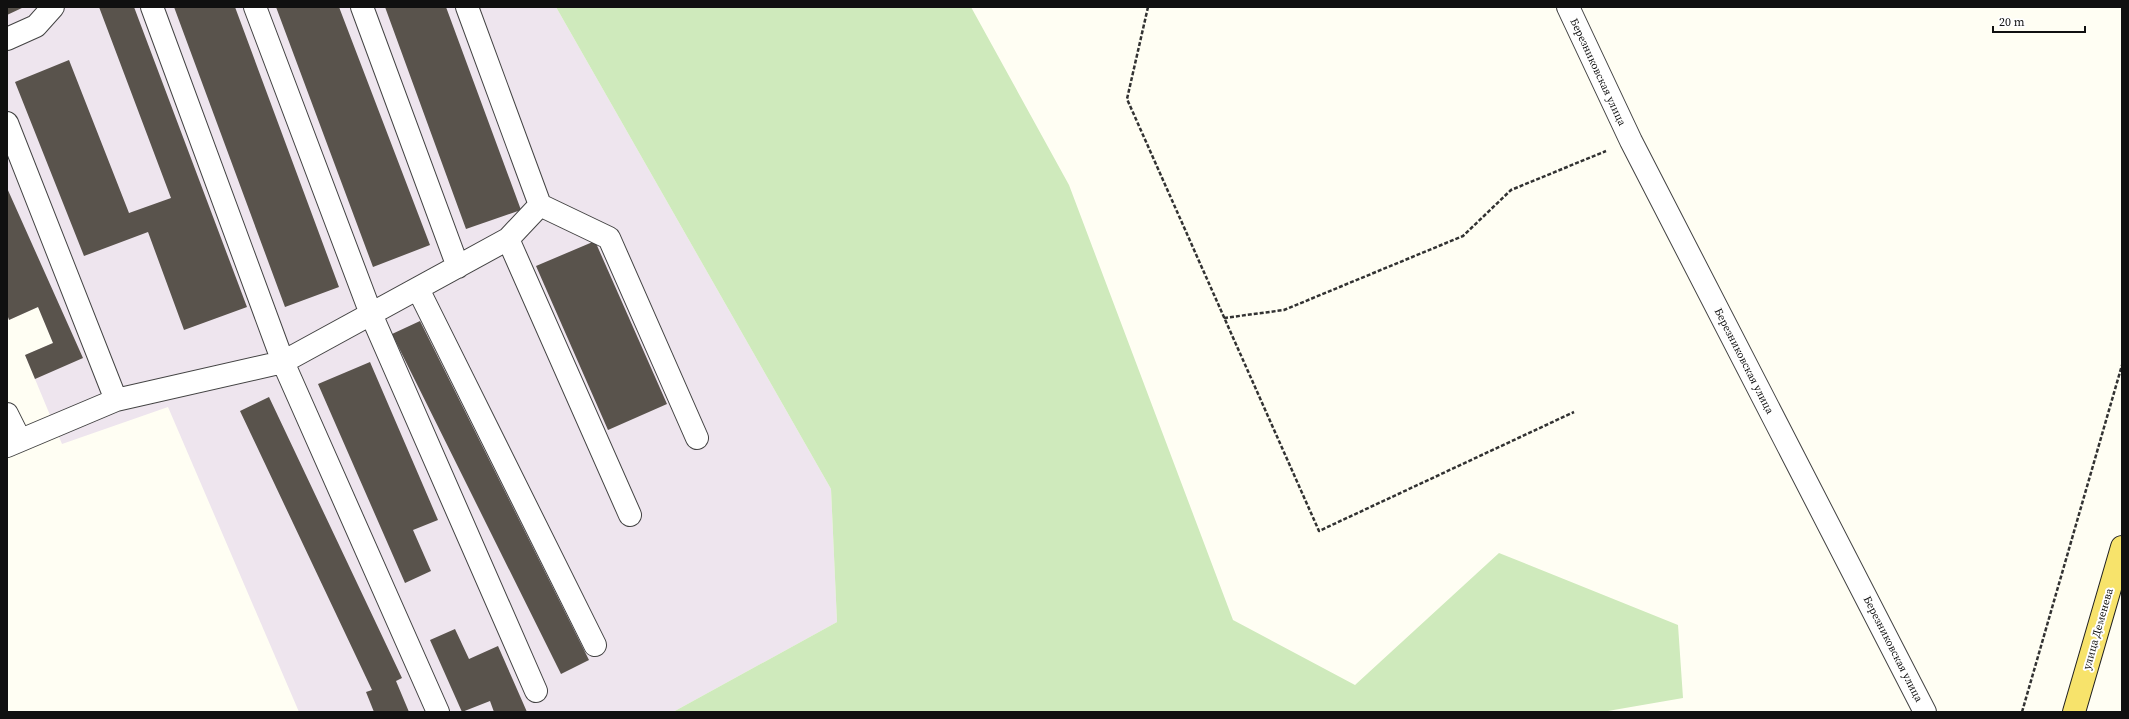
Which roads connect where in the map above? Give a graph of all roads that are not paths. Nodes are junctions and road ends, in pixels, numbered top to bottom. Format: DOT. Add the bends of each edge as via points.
graph roads {
  1 [pos="53,7"];
  2 [pos="152,7"];
  3 [pos="255,7"];
  4 [pos="362,7"];
  5 [pos="467,7"];
  6 [pos="1568,7"];
  7 [pos="7,39"];
  8 [pos="7,123"];
  9 [pos="540,205"];
  10 [pos="508,239"];
  11 [pos="458,267"];
  12 [pos="418,289"];
  13 [pos="371,314"];
  14 [pos="283,362"];
  15 [pos="116,400"];
  16 [pos="7,414"];
  17 [pos="697,438"];
  18 [pos="14,443"];
  19 [pos="630,515"];
  20 [pos="2122,546"];
  21 [pos="595,645"];
  22 [pos="536,691"];
  23 [pos="438,712"];
  24 [pos="1925,712"];
  25 [pos="2074,712"];
  1 -- 7 [label="street" via="36,26"];
  2 -- 14 [label="street"];
  3 -- 13 [label="street"];
  4 -- 11 [label="street"];
  5 -- 9 [label="street"];
  6 -- 24 [label="street, Березниковская улица" via="1631,141"];
  8 -- 15 [label="street"];
  9 -- 10 [label="street"];
  9 -- 17 [label="street" via="609,238"];
  10 -- 11 [label="street"];
  10 -- 19 [label="street"];
  11 -- 12 [label="street"];
  12 -- 13 [label="street"];
  12 -- 21 [label="street"];
  13 -- 14 [label="street"];
  13 -- 22 [label="street"];
  14 -- 15 [label="street"];
  14 -- 23 [label="street"];
  15 -- 18 [label="street"];
  16 -- 18 [label="street"];
  20 -- 25 [label="main road, улица Деменева"];
}
